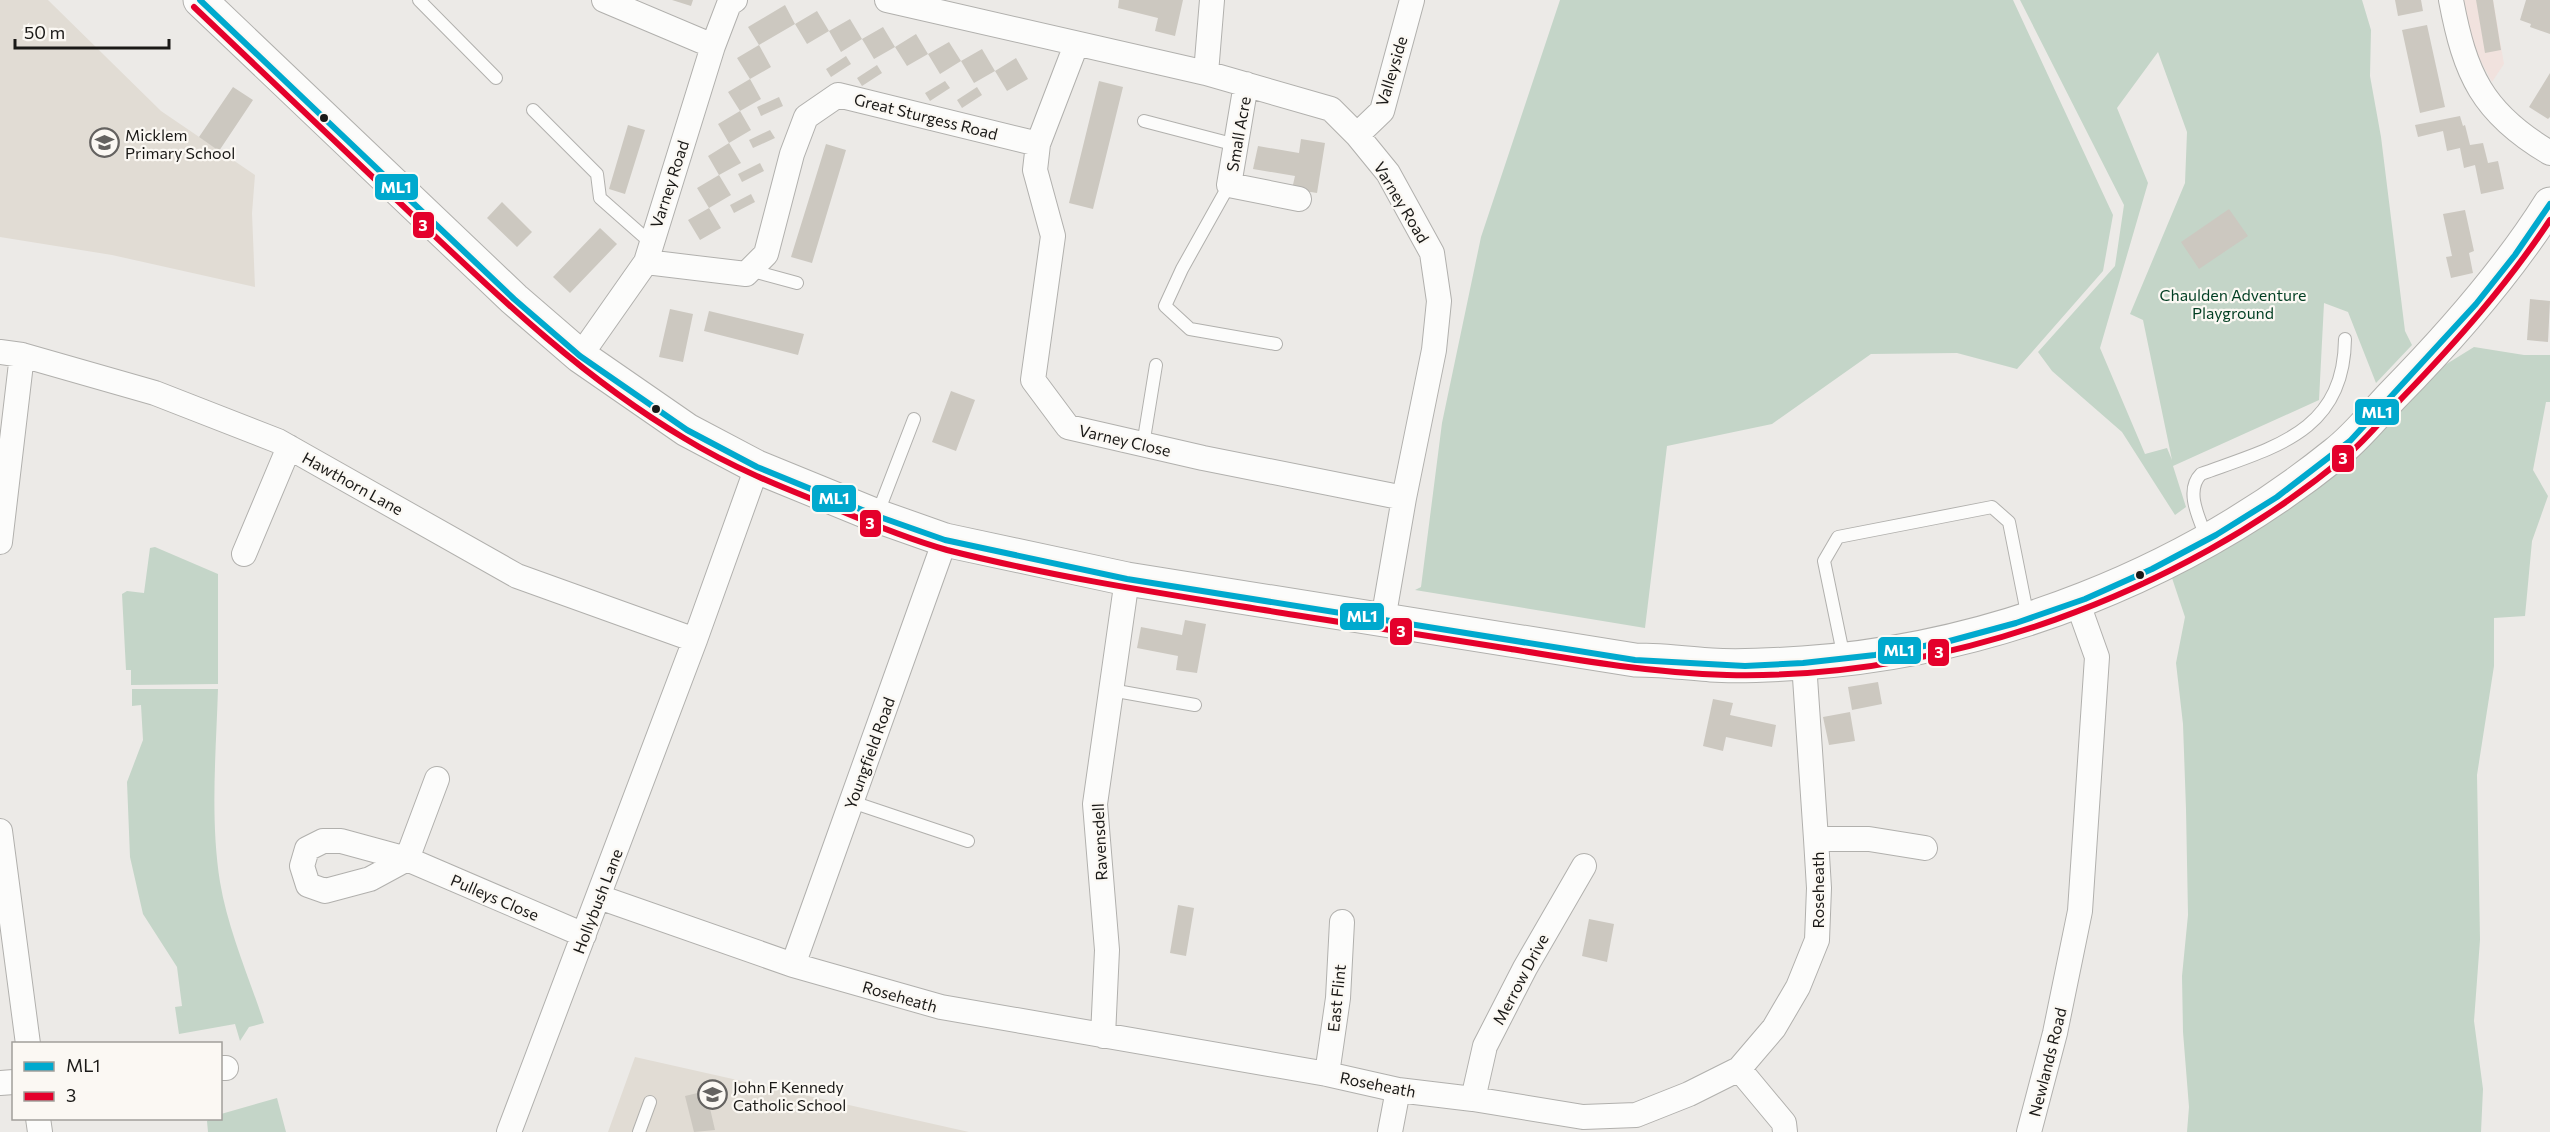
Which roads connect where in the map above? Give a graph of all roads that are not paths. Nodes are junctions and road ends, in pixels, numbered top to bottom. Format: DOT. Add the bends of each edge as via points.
graph roads {
  1 [pos="200,0"];
  2 [pos="419,0"];
  3 [pos="604,0"];
  4 [pos="735,0"];
  5 [pos="888,0"];
  6 [pos="1212,0"];
  7 [pos="1412,0"];
  8 [pos="2451,0"];
  9 [pos="1076,45"];
  10 [pos="713,46"];
  11 [pos="1206,73"];
  12 [pos="496,78"];
  13 [pos="1246,84"];
  14 [pos="533,110"];
  15 [pos="1144,121"];
  16 [pos="1358,135"];
  17 [pos="1038,144"];
  18 [pos="1236,146"];
  19 [pos="2550,153"];
  20 [pos="1229,185"];
  21 [pos="1299,199"];
  22 [pos="2548,212"];
  23 [pos="648,253"];
  24 [pos="749,270"];
  25 [pos="797,283"];
  26 [pos="2345,339"];
  27 [pos="1276,344"];
  28 [pos="11,353"];
  29 [pos="580,356"];
  30 [pos="1156,364"];
  31 [pos="914,418"];
  32 [pos="1143,445"];
  33 [pos="290,447"];
  34 [pos="757,467"];
  35 [pos="1404,498"];
  36 [pos="877,516"];
  37 [pos="945,540"];
  38 [pos="2207,540"];
  39 [pos="0,542"];
  40 [pos="244,554"];
  41 [pos="1126,579"];
  42 [pos="2077,601"];
  43 [pos="1383,620"];
  44 [pos="2028,620"];
  45 [pos="695,640"];
  46 [pos="1844,658"];
  47 [pos="1804,663"];
  48 [pos="1111,690"];
  49 [pos="1195,705"];
  50 [pos="437,779"];
  51 [pos="852,802"];
  52 [pos="0,831"];
  53 [pos="1816,839"];
  54 [pos="968,841"];
  55 [pos="1925,848"];
  56 [pos="1584,866"];
  57 [pos="599,897"];
  58 [pos="1342,921"];
  59 [pos="584,935"];
  60 [pos="792,965"];
  61 [pos="1103,1035"];
  62 [pos="28,1042"];
  63 [pos="1739,1069"];
  64 [pos="1327,1074"];
  65 [pos="1398,1090"];
  66 [pos="1473,1099"];
  67 [pos="650,1102"];
  68 [pos="1543,1122"];
  69 [pos="509,1132"];
  70 [pos="639,1132"];
  71 [pos="1390,1132"];
  72 [pos="1785,1132"];
  73 [pos="2029,1132"];
  1 -- 29 [label="street" via="514,299"];
  2 -- 12 [label="lane"];
  3 -- 10 [label="street"];
  4 -- 10 [label="street, Varney Road" via="729,4"];
  5 -- 9 [label="street, Varney Road"];
  6 -- 11 [label="street"];
  7 -- 16 [label="street, Valleyside" via="1382,111"];
  8 -- 19 [label="street" via="2464,57 2481,90 2515,129"];
  9 -- 11 [label="street, Varney Road"];
  9 -- 17 [label="street"];
  10 -- 23 [label="street, Varney Road"];
  11 -- 13 [label="street, Varney Road"];
  13 -- 16 [label="street, Varney Road" via="1331,109"];
  13 -- 18 [label="street, Small Acre"];
  14 -- 23 [label="lane" via="597,174 600,198"];
  15 -- 18 [label="lane"];
  16 -- 35 [label="street, Varney Road" via="1388,173 1432,253 1437,292 1434,350"];
  17 -- 24 [label="street, Great Sturgess Road" via="838,95 806,117 792,154 766,254"];
  17 -- 32 [label="street, Varney Close" via="1035,170 1053,236 1033,381 1068,427"];
  18 -- 20 [label="street, Small Acre"];
  20 -- 21 [label="street, Small Acre"];
  20 -- 27 [label="lane" via="1165,306 1191,329"];
  22 -- 38 [label="street" via="2444,343 2338,453"];
  23 -- 24 [label="street" via="746,274"];
  23 -- 29 [label="street, Varney Road"];
  24 -- 25 [label="lane"];
  26 -- 38 [label="lane" via="2340,382 2327,408 2315,421 2269,449 2197,478 2194,503"];
  28 -- 33 [label="street, Hawthorn Lane" via="155,393"];
  28 -- 39 [label="street"];
  29 -- 34 [label="street" via="687,430"];
  30 -- 32 [label="lane"];
  31 -- 36 [label="lane"];
  32 -- 35 [label="street, Varney Close"];
  33 -- 40 [label="street"];
  33 -- 45 [label="street, Hawthorn Lane" via="517,576"];
  34 -- 36 [label="street"];
  34 -- 45 [label="street, Hollybush Lane"];
  35 -- 43 [label="street, Varney Road"];
  36 -- 37 [label="street"];
  37 -- 41 [label="street"];
  37 -- 51 [label="street, Youngfield Road"];
  38 -- 42 [label="street" via="2132,579"];
  41 -- 43 [label="street"];
  41 -- 48 [label="street, Ravensdell"];
  42 -- 44 [label="street"];
  42 -- 73 [label="street, Newlands Road" via="2097,657 2080,911 2055,1033"];
  43 -- 47 [label="street" via="1635,660 1714,665"];
  44 -- 46 [label="street" via="1940,644"];
  44 -- 46 [label="lane" via="2010,522 1992,507 1838,537 1824,561"];
  45 -- 57 [label="street, Hollybush Lane"];
  46 -- 47 [label="street"];
  47 -- 53 [label="street, Roseheath"];
  48 -- 49 [label="lane"];
  48 -- 61 [label="street, Ravensdell" via="1095,804 1107,950"];
  50 -- 59 [label="street, Pulleys Close" via="406,859"];
  51 -- 54 [label="lane"];
  51 -- 60 [label="street, Youngfield Road"];
  52 -- 62 [label="street"];
  53 -- 55 [label="street" via="1869,838"];
  53 -- 63 [label="street, Roseheath" via="1817,940 1798,987 1774,1028"];
  56 -- 66 [label="street, Merrow Drive" via="1485,1046"];
  57 -- 59 [label="street, Hollybush Lane"];
  57 -- 60 [label="street, Roseheath"];
  58 -- 64 [label="street, East Flint" via="1338,998"];
  59 -- 69 [label="street, Hollybush Lane"];
  60 -- 61 [label="street, Roseheath" via="941,1007"];
  61 -- 64 [label="street, Roseheath"];
  63 -- 68 [label="street, Roseheath" via="1636,1115"];
  63 -- 72 [label="street" via="1784,1123"];
  64 -- 65 [label="street, Roseheath"];
  65 -- 66 [label="street, Roseheath"];
  65 -- 71 [label="street"];
  66 -- 68 [label="street, Roseheath"];
  67 -- 70 [label="lane"];
}
